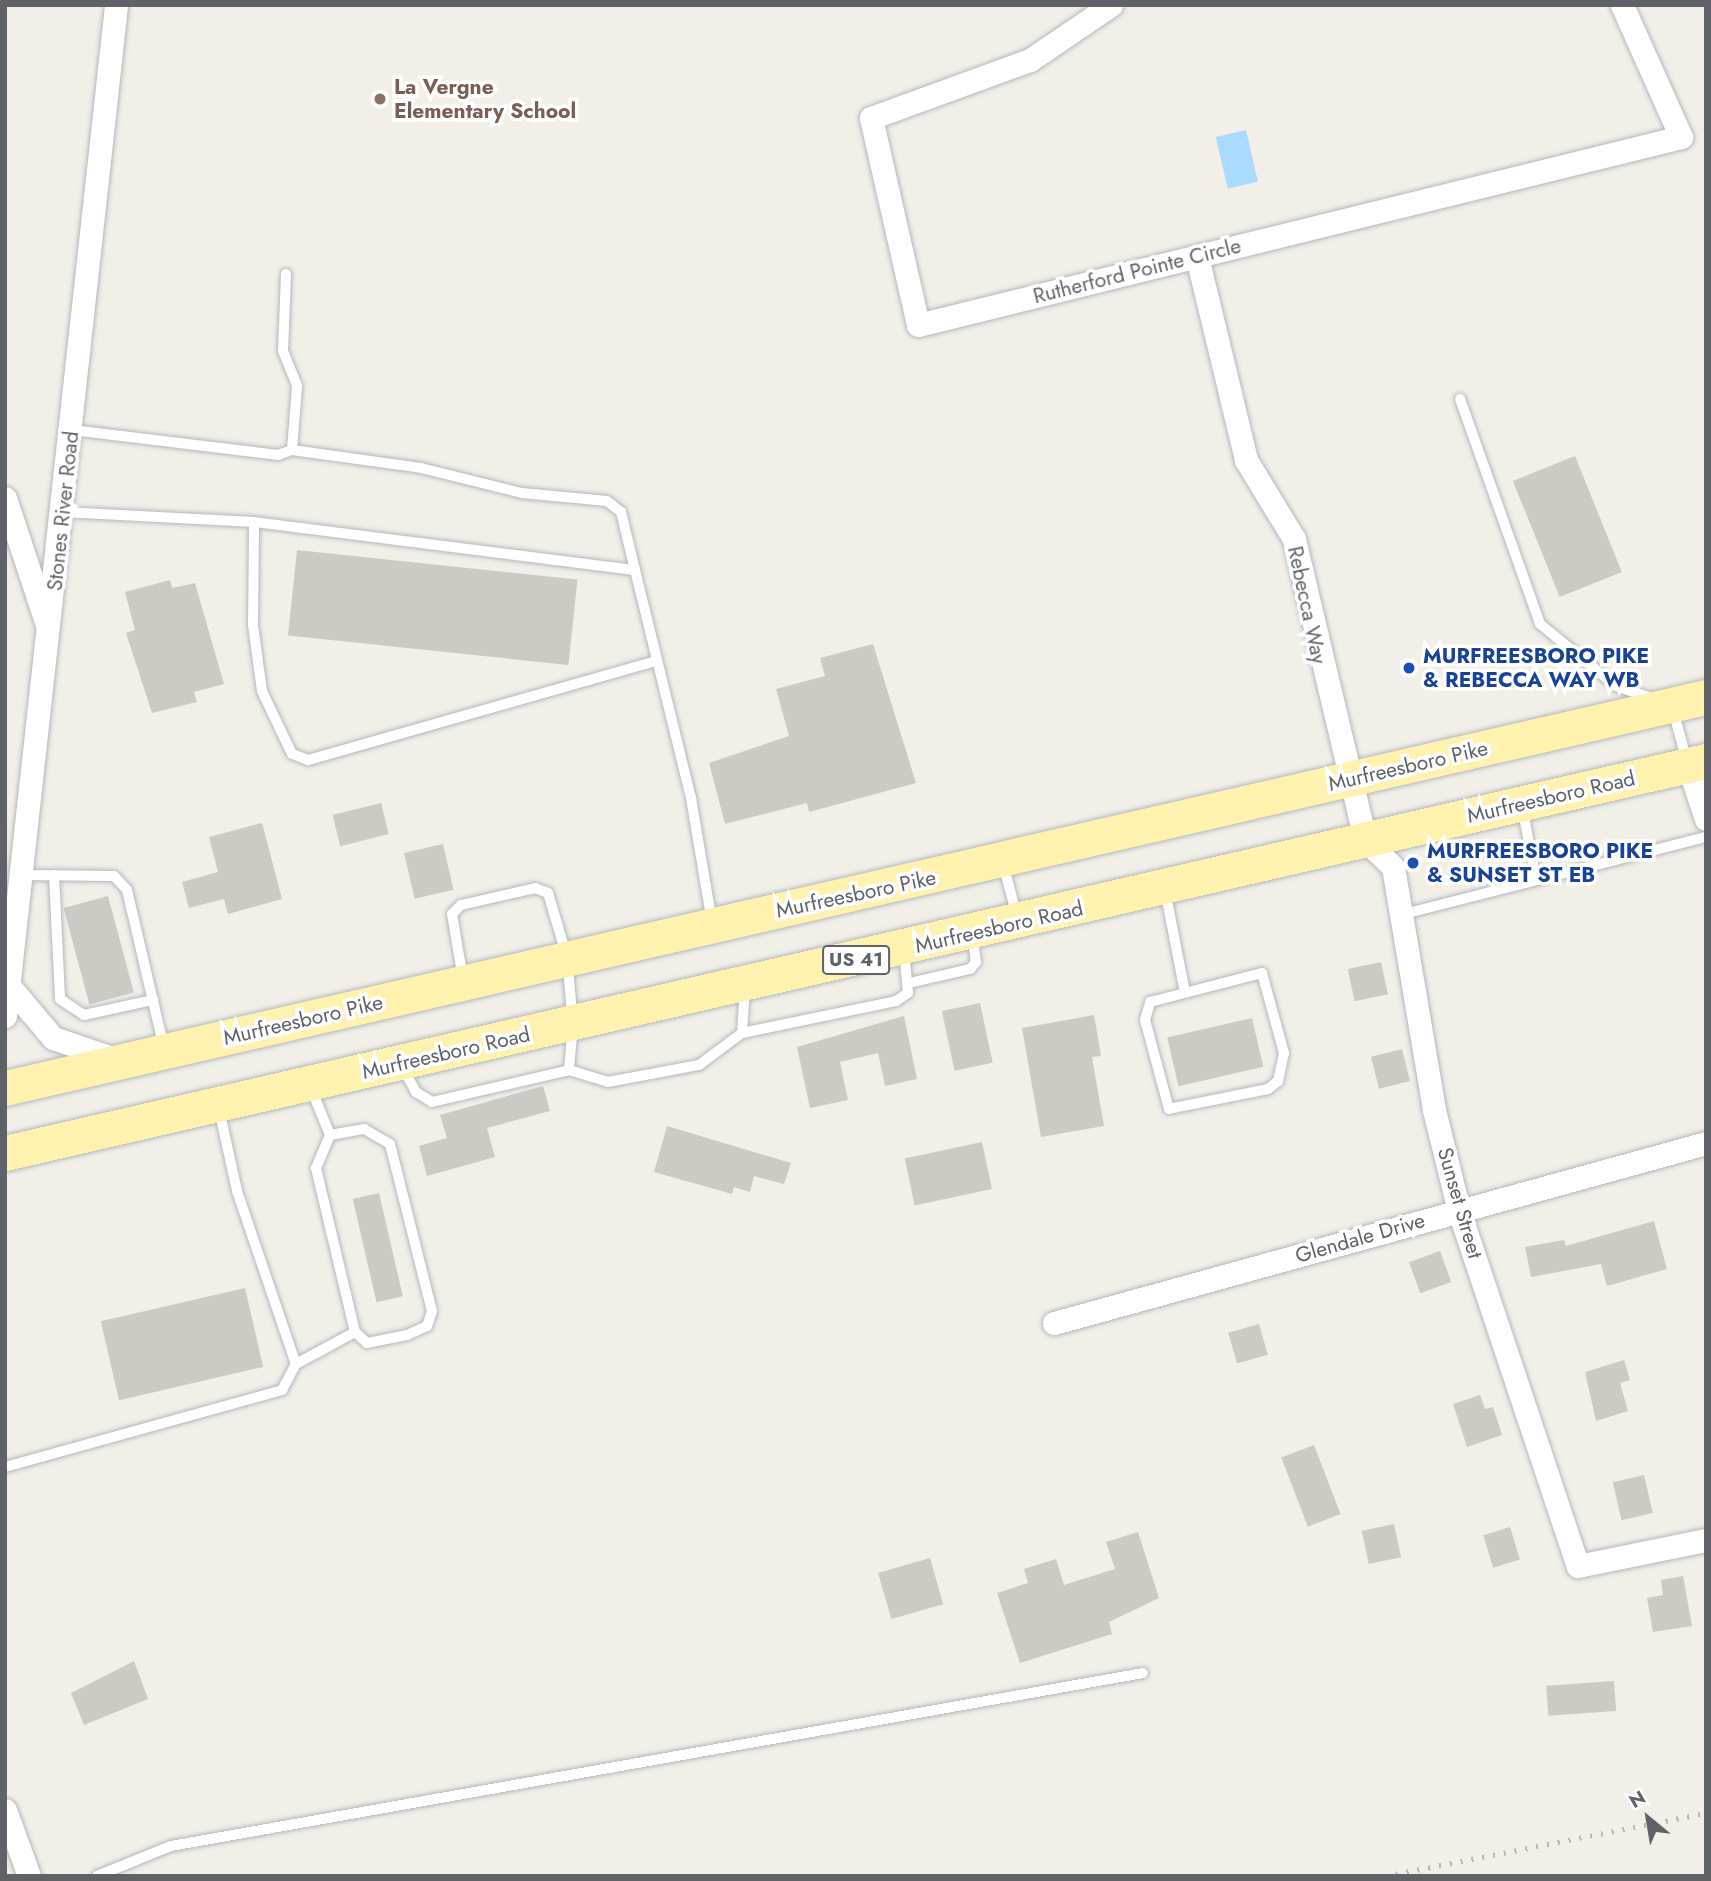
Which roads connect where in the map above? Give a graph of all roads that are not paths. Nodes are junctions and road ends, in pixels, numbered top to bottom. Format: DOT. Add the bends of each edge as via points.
graph roads {
  1 [pos="116,5"];
  2 [pos="1111,5"];
  3 [pos="1622,5"];
  4 [pos="1196,257"];
  5 [pos="286,274"];
  6 [pos="1460,400"];
  7 [pos="72,430"];
  8 [pos="292,450"];
  9 [pos="5,498"];
  10 [pos="63,512"];
  11 [pos="254,522"];
  12 [pos="635,570"];
  13 [pos="50,635"];
  14 [pos="656,661"];
  15 [pos="1706,697"];
  16 [pos="1671,705"];
  17 [pos="1697,763"];
  18 [pos="1350,780"];
  19 [pos="1522,803"];
  20 [pos="1706,819"];
  21 [pos="1706,836"];
  22 [pos="1365,840"];
  23 [pos="1003,862"];
  24 [pos="17,865"];
  25 [pos="54,875"];
  26 [pos="1536,880"];
  27 [pos="1165,888"];
  28 [pos="1400,915"];
  29 [pos="1019,922"];
  30 [pos="713,925"];
  31 [pos="972,933"];
  32 [pos="904,949"];
  33 [pos="566,957"];
  34 [pos="463,981"];
  35 [pos="909,983"];
  36 [pos="745,985"];
  37 [pos="9,986"];
  38 [pos="1184,988"];
  39 [pos="153,1000"];
  40 [pos="5,1016"];
  41 [pos="573,1024"];
  42 [pos="742,1033"];
  43 [pos="165,1053"];
  44 [pos="125,1062"];
  45 [pos="400,1063"];
  46 [pos="569,1070"];
  47 [pos="309,1084"];
  48 [pos="5,1088"];
  49 [pos="219,1105"];
  50 [pos="330,1135"];
  51 [pos="1706,1143"];
  52 [pos="5,1153"];
  53 [pos="1459,1211"];
  54 [pos="1054,1323"];
  55 [pos="355,1332"];
  56 [pos="296,1364"];
  57 [pos="5,1466"];
  58 [pos="1706,1540"];
  59 [pos="1143,1673"];
  60 [pos="5,1810"];
  61 [pos="29,1876"];
  62 [pos="97,1876"];
  1 -- 7 [label="street, Stones River Road"];
  2 -- 4 [label="street, Rutherford Pointe Circle" via="1030,60 871,118 918,326"];
  3 -- 4 [label="street, Rutherford Pointe Circle" via="1681,137"];
  4 -- 18 [label="street, Rebecca Way" via="1247,460 1294,539"];
  5 -- 8 [label="lane" via="283,351 297,386"];
  6 -- 16 [label="lane" via="1548,637 1582,654 1616,686"];
  7 -- 8 [label="lane" via="278,455"];
  7 -- 10 [label="street, Stones River Road"];
  8 -- 12 [label="lane" via="421,468 522,493 607,501 621,512"];
  9 -- 13 [label="street"];
  10 -- 11 [label="lane"];
  10 -- 13 [label="street, Stones River Road"];
  11 -- 12 [label="lane"];
  11 -- 14 [label="lane" via="253,625 262,691 292,754 308,760 505,699"];
  12 -- 14 [label="lane"];
  13 -- 24 [label="street, Stones River Road"];
  14 -- 30 [label="lane" via="691,797"];
  15 -- 16 [label="main road, Murfreesboro Pike"];
  16 -- 17 [label="lane"];
  16 -- 18 [label="main road, Murfreesboro Pike"];
  17 -- 19 [label="main road, Murfreesboro Road / US 41"];
  17 -- 20 [label="street"];
  18 -- 22 [label="street, Rebecca Way"];
  18 -- 23 [label="main road, Murfreesboro Pike"];
  19 -- 22 [label="main road, Murfreesboro Road / US 41"];
  19 -- 26 [label="lane"];
  21 -- 26 [label="lane"];
  22 -- 27 [label="main road, Murfreesboro Road / US 41"];
  22 -- 28 [label="street, Sunset Street" via="1393,867"];
  23 -- 29 [label="lane"];
  23 -- 30 [label="main road, Murfreesboro Pike"];
  24 -- 25 [label="lane"];
  24 -- 37 [label="street, Stones River Road"];
  25 -- 39 [label="lane" via="114,876 127,890"];
  25 -- 39 [label="lane" via="60,999 84,1015"];
  26 -- 28 [label="lane"];
  27 -- 29 [label="main road, Murfreesboro Road / US 41"];
  27 -- 38 [label="lane"];
  28 -- 53 [label="street, Sunset Street"];
  29 -- 31 [label="main road, Murfreesboro Road / US 41"];
  30 -- 33 [label="main road, Murfreesboro Pike"];
  31 -- 32 [label="main road, Murfreesboro Road / US 41"];
  31 -- 35 [label="lane" via="976,962 970,969"];
  32 -- 35 [label="lane"];
  32 -- 36 [label="main road, Murfreesboro Road / US 41"];
  33 -- 34 [label="main road, Murfreesboro Pike"];
  33 -- 34 [label="lane" via="548,893 535,888 461,905 452,914"];
  33 -- 41 [label="lane"];
  34 -- 43 [label="main road, Murfreesboro Pike"];
  35 -- 42 [label="lane" via="896,1001"];
  36 -- 41 [label="main road, Murfreesboro Road / US 41"];
  36 -- 42 [label="lane"];
  37 -- 40 [label="street, Stones River Road"];
  37 -- 44 [label="street" via="53,1038"];
  38 -- 38 [label="lane" via="1262,973 1285,1067 1268,1089 1169,1109 1146,1020 1150,1002"];
  39 -- 43 [label="lane"];
  41 -- 45 [label="main road, Murfreesboro Road / US 41"];
  41 -- 46 [label="lane"];
  42 -- 46 [label="lane" via="699,1065 608,1082"];
  43 -- 44 [label="main road, Murfreesboro Pike"];
  44 -- 48 [label="main road, Murfreesboro Pike"];
  45 -- 46 [label="lane" via="416,1092 432,1102"];
  45 -- 47 [label="main road, Murfreesboro Road / US 41"];
  47 -- 49 [label="main road, Murfreesboro Road / US 41"];
  47 -- 50 [label="lane"];
  49 -- 52 [label="main road, Murfreesboro Road / US 41"];
  49 -- 56 [label="lane" via="237,1191"];
  50 -- 55 [label="lane" via="316,1168"];
  50 -- 55 [label="lane" via="364,1129 390,1144 432,1311 427,1326 407,1335 367,1343"];
  51 -- 53 [label="street, Glendale Drive"];
  53 -- 54 [label="street, Glendale Drive"];
  53 -- 58 [label="street, Sunset Street" via="1578,1566"];
  55 -- 56 [label="lane"];
  56 -- 57 [label="lane" via="282,1390"];
  59 -- 62 [label="lane" via="172,1846"];
  60 -- 61 [label="street"];
}
